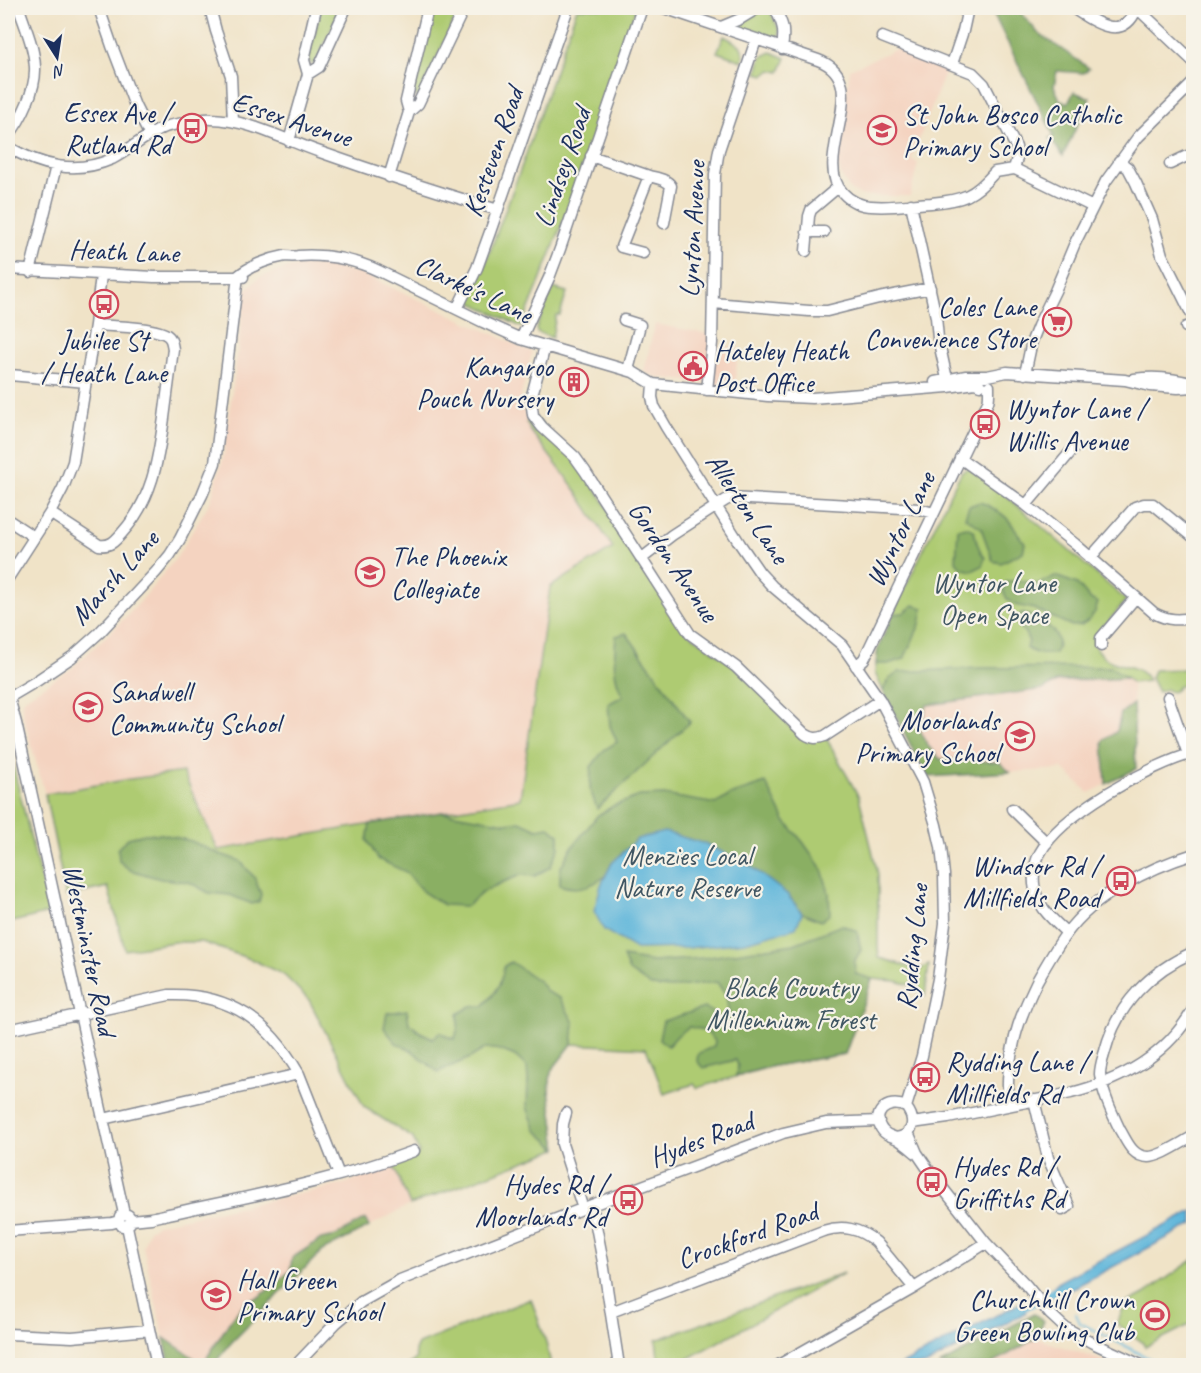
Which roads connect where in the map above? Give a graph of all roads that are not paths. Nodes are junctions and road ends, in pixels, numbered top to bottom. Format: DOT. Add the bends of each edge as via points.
graph roads {
  1 [pos="19,8"];
  2 [pos="99,8"];
  3 [pos="210,8"];
  4 [pos="316,8"];
  5 [pos="346,8"];
  6 [pos="428,8"];
  7 [pos="464,8"];
  8 [pos="567,8"];
  9 [pos="642,8"];
  10 [pos="664,8"];
  11 [pos="758,8"];
  12 [pos="775,8"];
  13 [pos="968,8"];
  14 [pos="1073,8"];
  15 [pos="1137,8"];
  16 [pos="721,27"];
  17 [pos="882,37"];
  18 [pos="756,40"];
  19 [pos="782,49"];
  20 [pos="1194,62"];
  21 [pos="952,64"];
  22 [pos="308,75"];
  23 [pos="1194,82"];
  24 [pos="409,112"];
  25 [pos="232,121"];
  26 [pos="8,136"];
  27 [pos="150,136"];
  28 [pos="290,141"];
  29 [pos="8,147"];
  30 [pos="591,156"];
  31 [pos="1194,160"];
  32 [pos="1119,161"];
  33 [pos="1170,164"];
  34 [pos="56,166"];
  35 [pos="1014,169"];
  36 [pos="649,176"];
  37 [pos="389,177"];
  38 [pos="837,188"];
  39 [pos="911,204"];
  40 [pos="1093,207"];
  41 [pos="498,210"];
  42 [pos="664,223"];
  43 [pos="807,232"];
  44 [pos="824,232"];
  45 [pos="806,251"];
  46 [pos="643,253"];
  47 [pos="8,269"];
  48 [pos="30,272"];
  49 [pos="101,275"];
  50 [pos="238,276"];
  51 [pos="930,288"];
  52 [pos="713,303"];
  53 [pos="458,309"];
  54 [pos="624,320"];
  55 [pos="1191,324"];
  56 [pos="95,325"];
  57 [pos="521,339"];
  58 [pos="545,346"];
  59 [pos="1030,352"];
  60 [pos="630,371"];
  61 [pos="1022,374"];
  62 [pos="1038,374"];
  63 [pos="10,375"];
  64 [pos="947,379"];
  65 [pos="86,382"];
  66 [pos="986,383"];
  67 [pos="652,384"];
  68 [pos="960,385"];
  69 [pos="1194,385"];
  70 [pos="912,389"];
  71 [pos="707,390"];
  72 [pos="1074,448"];
  73 [pos="960,458"];
  74 [pos="1026,505"];
  75 [pos="717,506"];
  76 [pos="50,513"];
  77 [pos="934,513"];
  78 [pos="8,520"];
  79 [pos="1192,536"];
  80 [pos="34,537"];
  81 [pos="1090,558"];
  82 [pos="641,559"];
  83 [pos="8,578"];
  84 [pos="1136,597"];
  85 [pos="1194,618"];
  86 [pos="1101,646"];
  87 [pos="856,666"];
  88 [pos="8,696"];
  89 [pos="1168,697"];
  90 [pos="879,700"];
  91 [pos="1191,754"];
  92 [pos="1011,809"];
  93 [pos="1047,843"];
  94 [pos="1194,855"];
  95 [pos="1067,933"];
  96 [pos="1194,952"];
  97 [pos="1194,1008"];
  98 [pos="80,1014"];
  99 [pos="8,1030"];
  100 [pos="299,1074"];
  101 [pos="1102,1084"];
  102 [pos="1034,1100"];
  103 [pos="1010,1105"];
  104 [pos="906,1107"];
  105 [pos="566,1113"];
  106 [pos="103,1119"];
  107 [pos="879,1121"];
  108 [pos="910,1128"];
  109 [pos="1194,1136"];
  110 [pos="895,1138"];
  111 [pos="414,1151"];
  112 [pos="916,1153"];
  113 [pos="339,1175"];
  114 [pos="587,1207"];
  115 [pos="1062,1210"];
  116 [pos="125,1220"];
  117 [pos="8,1228"];
  118 [pos="986,1243"];
  119 [pos="914,1288"];
  120 [pos="611,1312"];
  121 [pos="149,1330"];
  122 [pos="8,1335"];
  123 [pos="157,1365"];
  124 [pos="296,1365"];
  125 [pos="619,1365"];
  126 [pos="777,1365"];
  127 [pos="1143,1365"];
  1 -- 26 [label="street" via="35,67 27,104"];
  2 -- 27 [label="street"];
  3 -- 25 [label="street" via="231,76"];
  4 -- 22 [label="street" via="304,60"];
  5 -- 22 [label="street" via="320,67"];
  6 -- 24 [label="street" via="406,101"];
  7 -- 24 [label="street" via="418,104"];
  8 -- 41 [label="street, Kesteven Road"];
  9 -- 30 [label="street, Lindsey Road"];
  10 -- 16 [label="street"];
  11 -- 16 [label="street"];
  12 -- 19 [label="street" via="783,26"];
  13 -- 21 [label="street"];
  14 -- 15 [label="street" via="1096,23 1118,27 1133,18"];
  15 -- 20 [label="street"];
  16 -- 18 [label="street"];
  17 -- 21 [label="street"];
  18 -- 19 [label="street"];
  18 -- 52 [label="street, Lynton Avenue" via="719,150 715,174"];
  19 -- 38 [label="street" via="826,63 837,74 843,92 832,170"];
  21 -- 35 [label="street" via="973,73 984,84 1016,147"];
  22 -- 28 [label="street"];
  23 -- 32 [label="street" via="1138,136"];
  24 -- 37 [label="street"];
  25 -- 27 [label="street, Essex Avenue" via="209,118 164,128"];
  25 -- 28 [label="street, Essex Avenue"];
  27 -- 34 [label="street, Essex Avenue" via="89,166"];
  28 -- 37 [label="street, Essex Avenue"];
  29 -- 34 [label="street, Essex Avenue"];
  30 -- 36 [label="street"];
  30 -- 57 [label="street, Lindsey Road" via="552,268"];
  31 -- 33 [label="street" via="1187,156"];
  32 -- 40 [label="street"];
  32 -- 55 [label="street" via="1128,168 1152,219 1162,255"];
  34 -- 48 [label="street"];
  35 -- 39 [label="street" via="995,172 968,196"];
  35 -- 40 [label="street"];
  36 -- 42 [label="street" via="671,186"];
  36 -- 46 [label="street" via="621,247"];
  37 -- 41 [label="street, Essex Avenue"];
  38 -- 39 [label="street" via="860,204"];
  38 -- 43 [label="street" via="811,210"];
  39 -- 51 [label="street"];
  40 -- 59 [label="street" via="1038,326"];
  41 -- 53 [label="street, Kesteven Road"];
  43 -- 44 [label="street"];
  43 -- 45 [label="street"];
  47 -- 48 [label="street, Heath Lane"];
  48 -- 49 [label="street, Heath Lane"];
  49 -- 50 [label="street, Heath Lane"];
  49 -- 56 [label="street"];
  50 -- 53 [label="street, Clarke's Lane" via="251,276 296,257 338,257 366,265"];
  50 -- 88 [label="street, Marsh Lane" via="215,463 180,539 171,555 99,633 72,657"];
  51 -- 52 [label="street" via="827,311"];
  51 -- 64 [label="street"];
  52 -- 71 [label="street, Lynton Avenue"];
  53 -- 57 [label="street, Clarke's Lane"];
  54 -- 60 [label="street" via="640,325"];
  56 -- 65 [label="street"];
  56 -- 76 [label="street" via="154,330 171,339 173,349 156,470 145,498 114,543 99,545"];
  57 -- 58 [label="street, Clarke's Lane"];
  58 -- 60 [label="street, Clarke's Lane"];
  58 -- 82 [label="street, Gordon Avenue" via="531,399 533,416 575,457"];
  59 -- 61 [label="street"];
  59 -- 62 [label="street"];
  60 -- 67 [label="street, Clarke's Lane"];
  61 -- 62 [label="street"];
  61 -- 66 [label="street" via="1007,372"];
  62 -- 69 [label="street" via="1178,388"];
  63 -- 65 [label="street"];
  64 -- 66 [label="street" via="975,375"];
  64 -- 68 [label="street"];
  64 -- 70 [label="street"];
  65 -- 76 [label="street" via="73,462"];
  66 -- 68 [label="street"];
  66 -- 73 [label="street, Wyntor Lane" via="990,400"];
  67 -- 71 [label="street"];
  67 -- 75 [label="street, Allerton Lane" via="654,406"];
  68 -- 70 [label="street"];
  70 -- 71 [label="street" via="812,398"];
  72 -- 74 [label="street"];
  73 -- 74 [label="street"];
  73 -- 77 [label="street, Wyntor Lane"];
  74 -- 81 [label="street"];
  75 -- 77 [label="street" via="731,498"];
  75 -- 82 [label="street"];
  75 -- 87 [label="street, Allerton Lane" via="760,573 842,645"];
  76 -- 80 [label="street"];
  77 -- 87 [label="street, Wyntor Lane" via="864,659"];
  78 -- 80 [label="street"];
  79 -- 81 [label="street" via="1153,504 1144,504 1135,507"];
  80 -- 83 [label="street"];
  81 -- 84 [label="street"];
  82 -- 90 [label="street, Gordon Avenue" via="690,634 736,667 811,738 825,736"];
  84 -- 85 [label="street" via="1163,618"];
  84 -- 86 [label="street" via="1101,638"];
  87 -- 90 [label="street, Rydding Lane"];
  88 -- 98 [label="street, Westminster Road"];
  89 -- 91 [label="street"];
  90 -- 104 [label="street, Rydding Lane" via="923,782 941,847 944,875 945,923 938,979 922,1056"];
  91 -- 93 [label="street" via="1125,783 1079,812"];
  92 -- 93 [label="street"];
  93 -- 95 [label="street" via="1035,868 1035,890 1045,912"];
  94 -- 95 [label="street" via="1129,881 1102,899"];
  95 -- 103 [label="street" via="1021,1017 1009,1063"];
  96 -- 101 [label="street" via="1159,971 1124,1008 1107,1041 1101,1066"];
  97 -- 101 [label="street" via="1157,1053 1137,1068"];
  98 -- 99 [label="street"];
  98 -- 100 [label="street" via="170,995 208,997 254,1019 285,1052"];
  98 -- 106 [label="street, Westminster Road"];
  100 -- 106 [label="street"];
  100 -- 113 [label="street"];
  101 -- 102 [label="street"];
  101 -- 109 [label="street" via="1120,1128 1137,1154 1154,1156"];
  102 -- 103 [label="street"];
  102 -- 115 [label="street" via="1048,1158 1069,1206"];
  103 -- 108 [label="street"];
  104 -- 107 [label="street" via="886,1106"];
  104 -- 108 [label="street" via="912,1116"];
  105 -- 114 [label="street" via="562,1144"];
  106 -- 116 [label="street, Westminster Road"];
  107 -- 110 [label="street" via="884,1132"];
  107 -- 114 [label="street, Hydes Road" via="826,1123 783,1133"];
  108 -- 110 [label="street"];
  108 -- 112 [label="street"];
  110 -- 112 [label="street"];
  111 -- 113 [label="street"];
  112 -- 118 [label="street"];
  113 -- 116 [label="street" via="151,1218"];
  114 -- 120 [label="street"];
  114 -- 124 [label="street, Hydes Road" via="400,1280 361,1302"];
  116 -- 117 [label="street"];
  116 -- 121 [label="street, Westminster Road"];
  118 -- 119 [label="street"];
  118 -- 127 [label="street" via="1064,1328"];
  119 -- 120 [label="street, Crockford Road" via="869,1236 852,1228 834,1228"];
  119 -- 126 [label="street"];
  120 -- 125 [label="street"];
  121 -- 122 [label="street" via="72,1337"];
  121 -- 123 [label="street, Westminster Road"];
}
